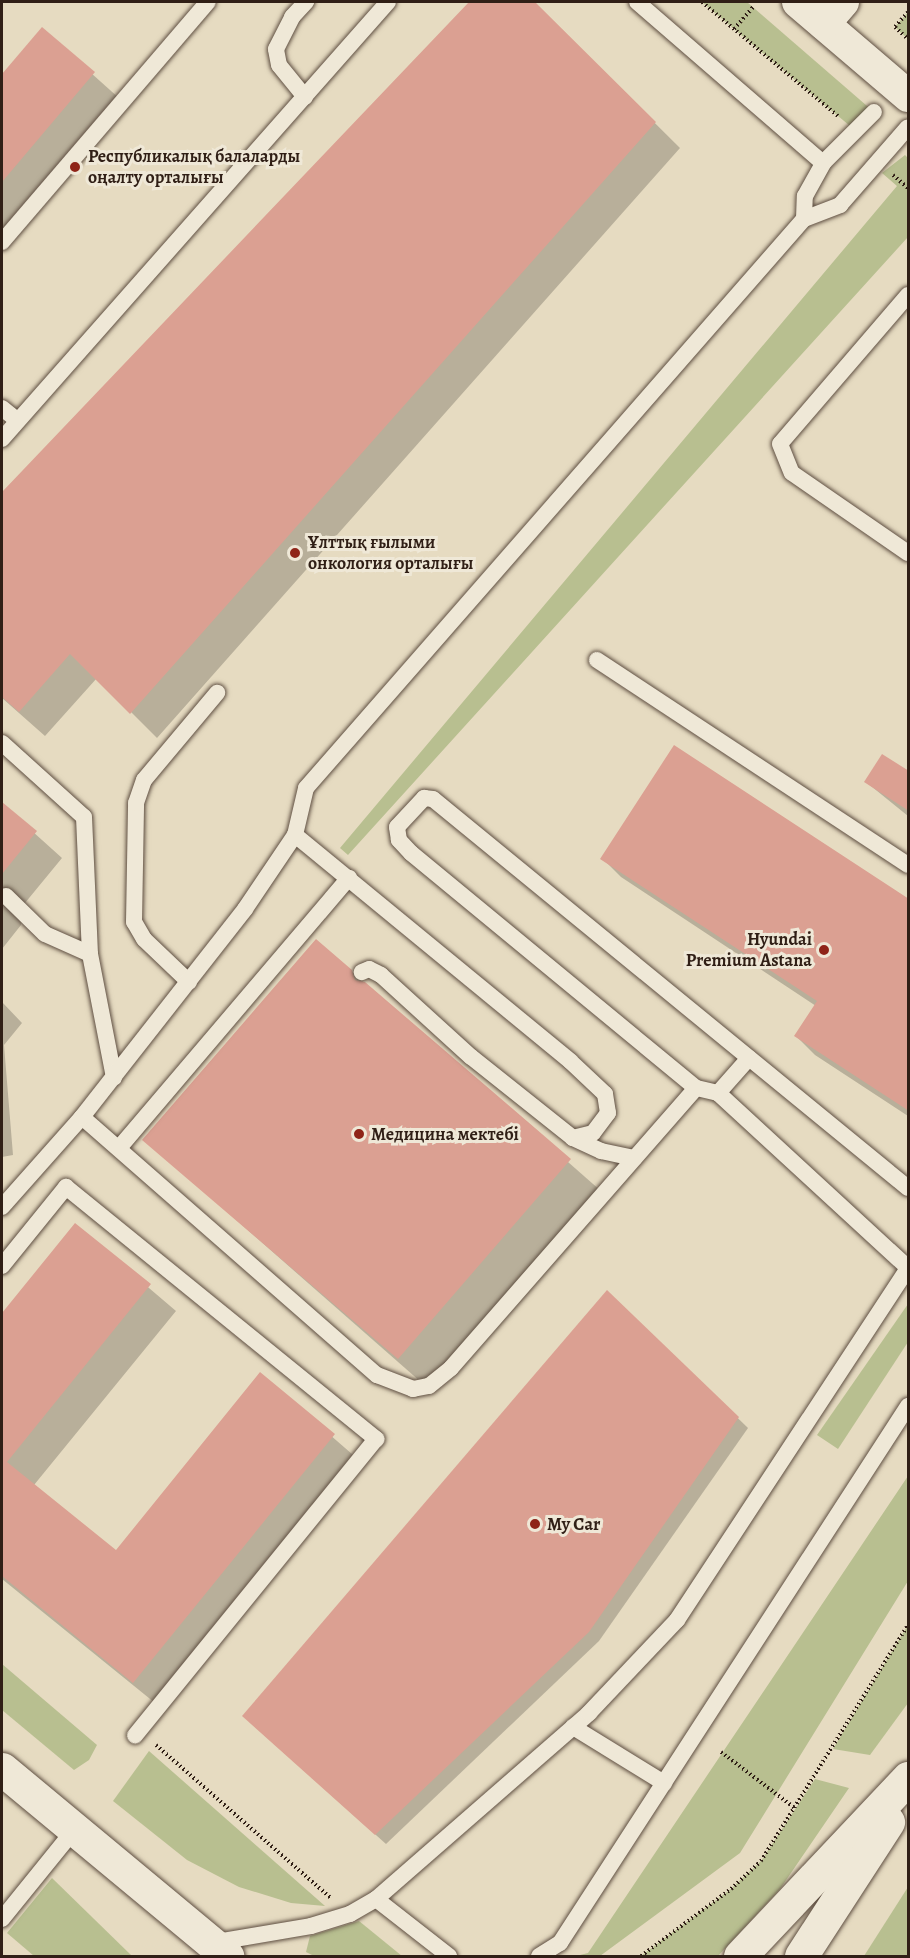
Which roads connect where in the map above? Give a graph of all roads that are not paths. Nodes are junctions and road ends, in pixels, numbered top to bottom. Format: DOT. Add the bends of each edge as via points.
graph roads {
  1 [pos="208,2"];
  2 [pos="306,2"];
  3 [pos="388,2"];
  4 [pos="637,2"];
  5 [pos="798,2"];
  6 [pos="833,13"];
  7 [pos="909,96"];
  8 [pos="305,97"];
  9 [pos="874,112"];
  10 [pos="909,127"];
  11 [pos="823,163"];
  12 [pos="804,219"];
  13 [pos="2,242"];
  14 [pos="909,295"];
  15 [pos="2,408"];
  16 [pos="17,420"];
  17 [pos="2,439"];
  18 [pos="909,553"];
  19 [pos="597,660"];
  20 [pos="218,693"];
  21 [pos="2,743"];
  22 [pos="295,835"];
  23 [pos="909,864"];
  24 [pos="349,878"];
  25 [pos="6,896"];
  26 [pos="90,954"];
  27 [pos="362,972"];
  28 [pos="189,982"];
  29 [pos="749,1058"];
  30 [pos="114,1078"];
  31 [pos="696,1088"];
  32 [pos="718,1093"];
  33 [pos="82,1117"];
  34 [pos="573,1138"];
  35 [pos="119,1148"];
  36 [pos="634,1158"];
  37 [pos="909,1188"];
  38 [pos="2,1207"];
  39 [pos="2,1266"];
  40 [pos="909,1269"];
  41 [pos="909,1406"];
  42 [pos="573,1726"];
  43 [pos="138,1733"];
  44 [pos="2,1769"];
  45 [pos="909,1778"];
  46 [pos="664,1784"];
  47 [pos="909,1791"];
  48 [pos="74,1830"];
  49 [pos="376,1899"];
  50 [pos="2,1919"];
  51 [pos="218,1952"];
  52 [pos="246,1956"];
  53 [pos="449,1956"];
  54 [pos="539,1956"];
  55 [pos="740,1956"];
  56 [pos="801,1956"];
  1 -- 13 [label="lane"];
  2 -- 8 [label="lane" via="292,17 276,49 279,64"];
  3 -- 8 [label="lane"];
  4 -- 11 [label="lane"];
  5 -- 6 [label="street"];
  6 -- 7 [label="street"];
  8 -- 16 [label="lane"];
  9 -- 11 [label="lane"];
  10 -- 12 [label="lane" via="840,205"];
  11 -- 12 [label="lane" via="805,195"];
  12 -- 22 [label="lane" via="306,788"];
  14 -- 18 [label="lane" via="780,444 792,472"];
  15 -- 16 [label="lane"];
  16 -- 17 [label="lane"];
  19 -- 23 [label="lane"];
  20 -- 28 [label="lane" via="144,780 136,803 134,922 144,939"];
  21 -- 26 [label="lane" via="84,817"];
  22 -- 24 [label="lane"];
  22 -- 28 [label="lane"];
  24 -- 34 [label="lane" via="605,1094 608,1113 593,1133"];
  24 -- 35 [label="lane"];
  25 -- 26 [label="lane" via="45,934"];
  26 -- 30 [label="lane"];
  27 -- 34 [label="lane" via="369,969 381,975 471,1057"];
  28 -- 30 [label="lane"];
  29 -- 31 [label="lane" via="433,799 424,798 397,827 399,840 411,853"];
  29 -- 32 [label="lane"];
  29 -- 37 [label="lane"];
  30 -- 33 [label="lane"];
  31 -- 32 [label="lane"];
  31 -- 36 [label="lane"];
  32 -- 40 [label="lane"];
  33 -- 35 [label="lane"];
  33 -- 38 [label="lane"];
  34 -- 36 [label="lane" via="601,1151"];
  35 -- 36 [label="lane" via="377,1375 413,1389 429,1386 451,1368"];
  39 -- 43 [label="lane" via="66,1186 376,1439"];
  40 -- 42 [label="lane" via="677,1620"];
  41 -- 46 [label="lane"];
  42 -- 46 [label="lane"];
  42 -- 49 [label="lane"];
  44 -- 48 [label="main road"];
  45 -- 55 [label="main road"];
  46 -- 54 [label="lane" via="561,1942"];
  47 -- 56 [label="main road"];
  48 -- 50 [label="lane"];
  48 -- 51 [label="main road"];
  49 -- 51 [label="lane" via="350,1914"];
  49 -- 53 [label="lane"];
  51 -- 52 [label="main road"];
}
